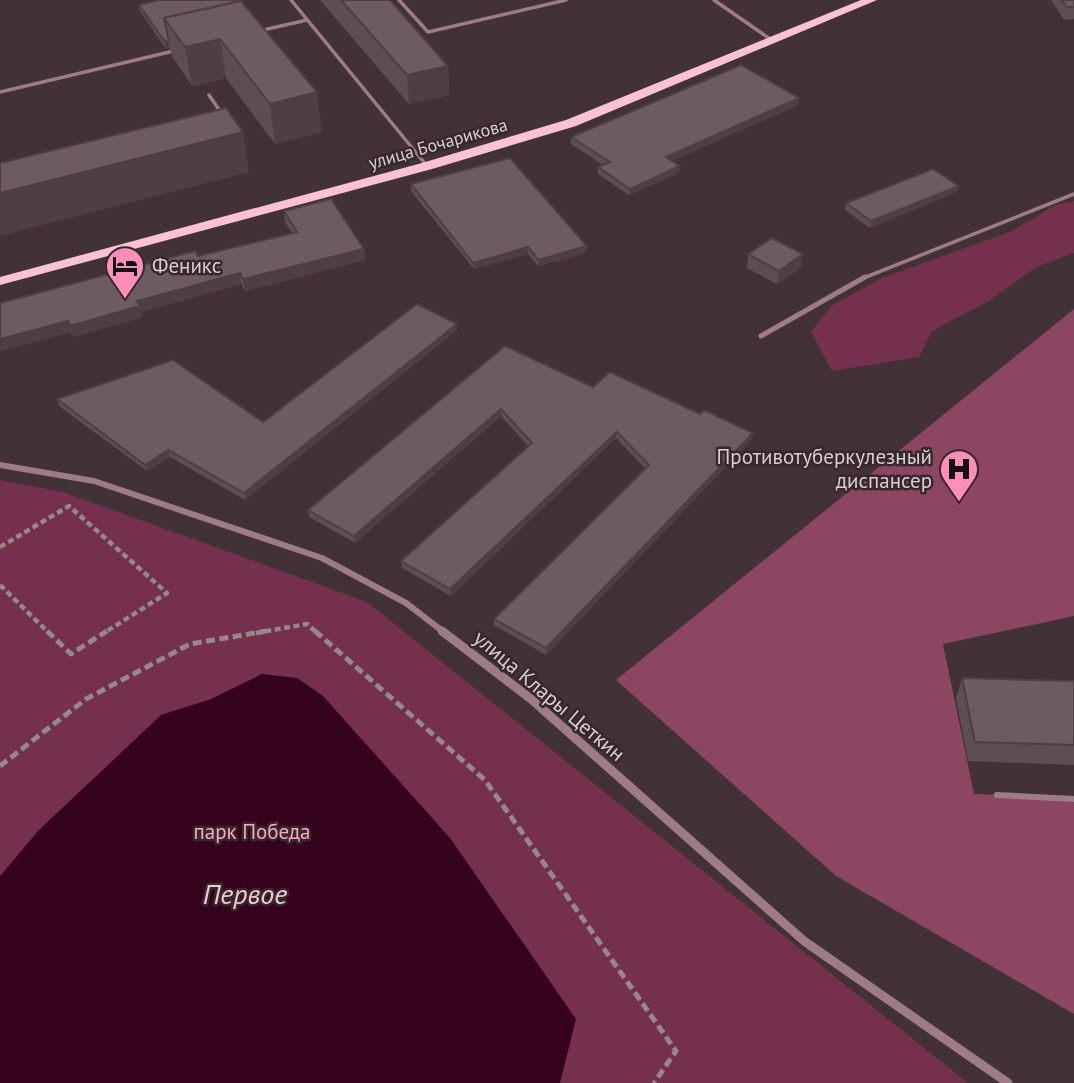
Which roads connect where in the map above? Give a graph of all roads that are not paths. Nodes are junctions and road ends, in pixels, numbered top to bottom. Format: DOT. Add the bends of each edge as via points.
graph roads {
  1 [pos="291,0"];
  2 [pos="400,0"];
  3 [pos="566,0"];
  4 [pos="714,0"];
  5 [pos="871,0"];
  6 [pos="307,20"];
  7 [pos="254,33"];
  8 [pos="773,41"];
  9 [pos="187,48"];
  10 [pos="0,92"];
  11 [pos="209,95"];
  12 [pos="228,122"];
  13 [pos="428,166"];
  14 [pos="1074,194"];
  15 [pos="0,281"];
  16 [pos="761,336"];
  17 [pos="0,465"];
  18 [pos="997,795"];
  19 [pos="1074,799"];
  20 [pos="1007,1083"];
  1 -- 6 [label="lane"];
  2 -- 3 [label="lane" via="428,32"];
  4 -- 8 [label="lane"];
  5 -- 8 [label="main road, улица Бочарикова"];
  6 -- 7 [label="lane"];
  6 -- 13 [label="lane"];
  8 -- 13 [label="main road, улица Бочарикова" via="571,123"];
  9 -- 10 [label="lane"];
  11 -- 12 [label="lane"];
  13 -- 15 [label="main road, улица Бочарикова"];
  14 -- 16 [label="lane" via="860,279"];
  17 -- 20 [label="street, улица Клары Цеткин" via="94,481 218,522 321,558 406,603 531,699 804,941"];
  18 -- 19 [label="lane"];
}
